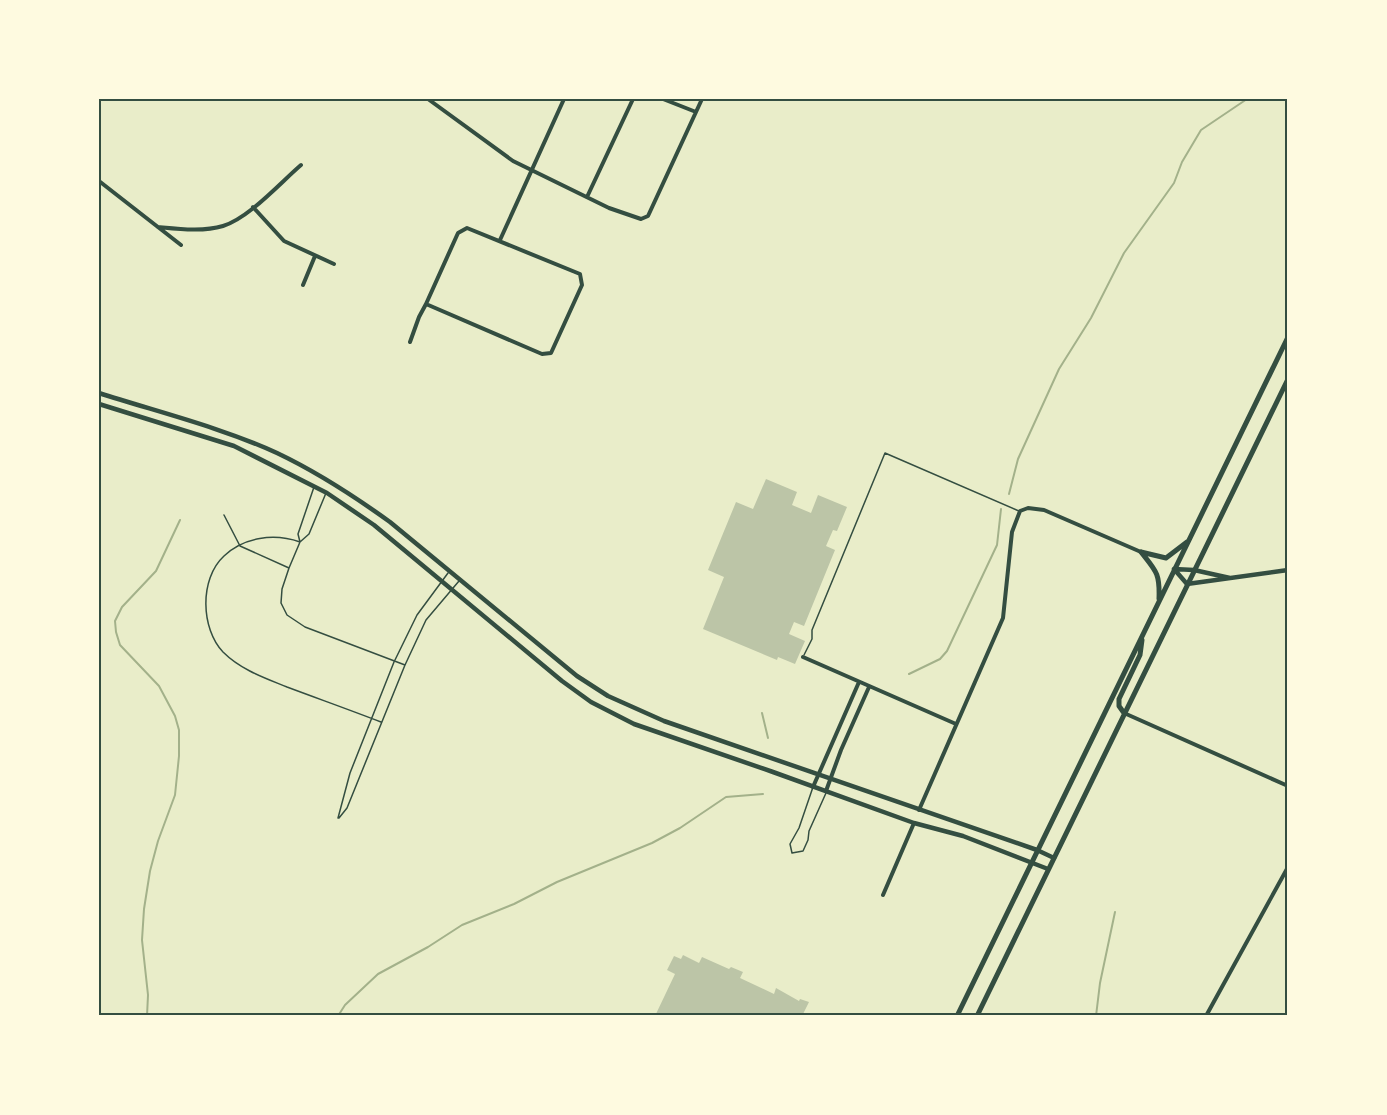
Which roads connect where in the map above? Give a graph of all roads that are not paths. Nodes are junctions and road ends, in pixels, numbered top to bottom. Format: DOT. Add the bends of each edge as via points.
graph roads {
  1 [pos="428,99"];
  2 [pos="564,99"];
  3 [pos="633,99"];
  4 [pos="663,99"];
  5 [pos="702,99"];
  6 [pos="696,112"];
  7 [pos="301,165"];
  8 [pos="531,169"];
  9 [pos="99,181"];
  10 [pos="588,197"];
  11 [pos="253,207"];
  12 [pos="158,227"];
  13 [pos="500,241"];
  14 [pos="181,245"];
  15 [pos="315,256"];
  16 [pos="334,264"];
  17 [pos="303,285"];
  18 [pos="426,304"];
  19 [pos="1288,337"];
  20 [pos="410,342"];
  21 [pos="1288,379"];
  22 [pos="99,393"];
  23 [pos="99,404"];
  24 [pos="315,486"];
  25 [pos="327,493"];
  26 [pos="1020,511"];
  27 [pos="224,515"];
  28 [pos="300,542"];
  29 [pos="1188,542"];
  30 [pos="240,546"];
  31 [pos="1141,552"];
  32 [pos="289,568"];
  33 [pos="1174,569"];
  34 [pos="1194,570"];
  35 [pos="1288,570"];
  36 [pos="449,572"];
  37 [pos="1233,578"];
  38 [pos="442,581"];
  39 [pos="459,581"];
  40 [pos="1187,584"];
  41 [pos="452,589"];
  42 [pos="1159,601"];
  43 [pos="1144,632"];
  44 [pos="802,657"];
  45 [pos="394,662"];
  46 [pos="405,665"];
  47 [pos="859,682"];
  48 [pos="869,687"];
  49 [pos="1124,713"];
  50 [pos="372,718"];
  51 [pos="381,722"];
  52 [pos="956,724"];
  53 [pos="839,728"];
  54 [pos="849,732"];
  55 [pos="818,774"];
  56 [pos="831,779"];
  57 [pos="1288,786"];
  58 [pos="813,787"];
  59 [pos="826,791"];
  60 [pos="920,810"];
  61 [pos="914,823"];
  62 [pos="1037,850"];
  63 [pos="1054,858"];
  64 [pos="1031,861"];
  65 [pos="1288,867"];
  66 [pos="1048,869"];
  67 [pos="882,896"];
  68 [pos="957,1016"];
  69 [pos="977,1016"];
  70 [pos="1206,1016"];
  1 -- 8 [label="street" via="513,161"];
  2 -- 8 [label="street"];
  3 -- 10 [label="street"];
  4 -- 6 [label="street"];
  5 -- 6 [label="street"];
  6 -- 10 [label="street" via="648,216 632,217"];
  7 -- 11 [label="street"];
  8 -- 10 [label="street"];
  8 -- 13 [label="street"];
  9 -- 12 [label="street"];
  11 -- 12 [label="street" via="219,227"];
  11 -- 15 [label="street" via="284,241"];
  12 -- 14 [label="street"];
  13 -- 18 [label="street" via="467,228 458,233"];
  13 -- 18 [label="street" via="580,274 582,285 551,353 542,354"];
  15 -- 16 [label="street"];
  15 -- 17 [label="street"];
  18 -- 20 [label="street"];
  19 -- 29 [label="main road"];
  21 -- 34 [label="main road"];
  22 -- 36 [label="main road" via="238,437 310,470 363,502"];
  23 -- 24 [label="main road" via="234,446"];
  24 -- 25 [label="main road"];
  24 -- 28 [label="lane" via="298,534"];
  25 -- 28 [label="lane" via="309,534"];
  25 -- 38 [label="main road" via="375,525"];
  26 -- 31 [label="street" via="1044,510"];
  26 -- 44 [label="lane" via="885,453"];
  26 -- 52 [label="street" via="1012,532 1003,618"];
  27 -- 30 [label="lane"];
  28 -- 30 [label="lane" via="256,538"];
  28 -- 32 [label="lane"];
  29 -- 31 [label="main road" via="1166,558"];
  29 -- 33 [label="main road"];
  30 -- 32 [label="lane"];
  30 -- 50 [label="lane" via="223,556 208,585 208,622 223,652 248,671"];
  31 -- 42 [label="main road" via="1155,567"];
  32 -- 45 [label="lane" via="281,603 288,615 305,627"];
  33 -- 34 [label="main road"];
  33 -- 40 [label="main road"];
  33 -- 42 [label="main road"];
  34 -- 37 [label="main road"];
  34 -- 40 [label="main road"];
  35 -- 37 [label="main road"];
  36 -- 38 [label="lane"];
  36 -- 39 [label="main road"];
  37 -- 40 [label="main road"];
  38 -- 41 [label="main road"];
  38 -- 45 [label="lane" via="417,615"];
  39 -- 41 [label="lane"];
  39 -- 55 [label="main road" via="577,676 608,696 664,721"];
  40 -- 49 [label="main road"];
  41 -- 46 [label="lane" via="426,620"];
  41 -- 58 [label="main road" via="562,681 610,712"];
  42 -- 43 [label="main road"];
  43 -- 49 [label="main road" via="1140,655 1119,699"];
  43 -- 62 [label="main road"];
  44 -- 47 [label="street"];
  45 -- 46 [label="lane"];
  45 -- 50 [label="lane"];
  46 -- 51 [label="lane"];
  47 -- 48 [label="street"];
  47 -- 53 [label="street"];
  48 -- 52 [label="street"];
  48 -- 54 [label="street"];
  49 -- 57 [label="street"];
  49 -- 63 [label="main road"];
  50 -- 51 [label="lane"];
  50 -- 51 [label="lane" via="350,773 339,819"];
  52 -- 60 [label="street"];
  53 -- 54 [label="street"];
  53 -- 55 [label="street"];
  54 -- 56 [label="street"];
  55 -- 56 [label="main road"];
  55 -- 58 [label="street"];
  56 -- 59 [label="street"];
  56 -- 60 [label="main road"];
  58 -- 59 [label="main road"];
  58 -- 59 [label="lane" via="790,844 792,853 803,851"];
  59 -- 61 [label="main road"];
  60 -- 62 [label="main road"];
  61 -- 64 [label="main road"];
  61 -- 67 [label="street"];
  62 -- 63 [label="main road"];
  62 -- 64 [label="main road"];
  63 -- 66 [label="main road"];
  64 -- 66 [label="main road"];
  64 -- 68 [label="main road"];
  65 -- 70 [label="street"];
  66 -- 69 [label="main road"];
}
